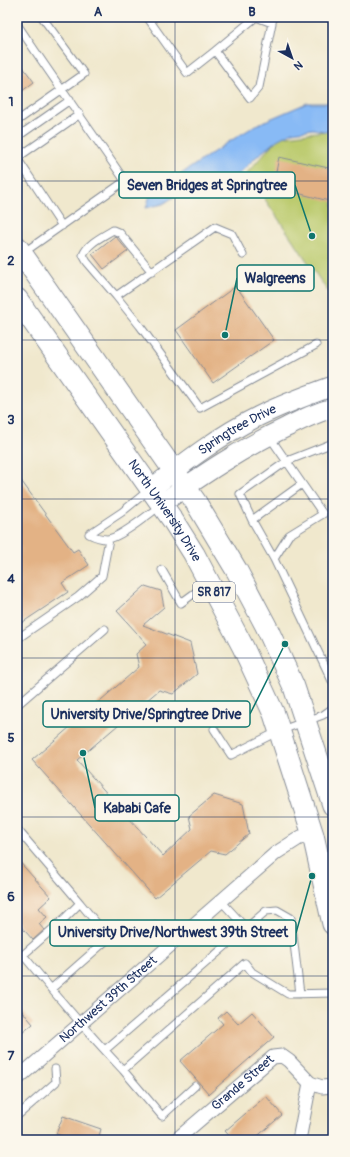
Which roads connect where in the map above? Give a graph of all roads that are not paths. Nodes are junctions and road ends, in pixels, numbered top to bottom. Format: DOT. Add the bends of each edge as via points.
graph roads {
  1 [pos="42,17"];
  2 [pos="147,17"];
  3 [pos="272,20"];
  4 [pos="17,24"];
  5 [pos="215,51"];
  6 [pos="62,90"];
  7 [pos="70,100"];
  8 [pos="80,114"];
  9 [pos="17,121"];
  10 [pos="17,137"];
  11 [pos="17,158"];
  12 [pos="62,226"];
  13 [pos="19,250"];
  14 [pos="243,255"];
  15 [pos="152,272"];
  16 [pos="116,296"];
  17 [pos="17,299"];
  18 [pos="316,345"];
  19 [pos="333,386"];
  20 [pos="333,408"];
  21 [pos="269,435"];
  22 [pos="333,443"];
  23 [pos="287,462"];
  24 [pos="179,479"];
  25 [pos="302,484"];
  26 [pos="156,497"];
  27 [pos="252,520"];
  28 [pos="109,539"];
  29 [pos="274,559"];
  30 [pos="162,570"];
  31 [pos="209,583"];
  32 [pos="105,629"];
  33 [pos="17,639"];
  34 [pos="333,683"];
  35 [pos="17,705"];
  36 [pos="333,708"];
  37 [pos="306,722"];
  38 [pos="214,729"];
  39 [pos="279,731"];
  40 [pos="333,805"];
  41 [pos="17,829"];
  42 [pos="313,836"];
  43 [pos="221,901"];
  44 [pos="80,903"];
  45 [pos="333,924"];
  46 [pos="155,925"];
  47 [pos="246,928"];
  48 [pos="172,944"];
  49 [pos="50,989"];
  50 [pos="333,993"];
  51 [pos="300,994"];
  52 [pos="80,1024"];
  53 [pos="105,1050"];
  54 [pos="55,1069"];
  55 [pos="123,1070"];
  56 [pos="17,1079"];
  57 [pos="310,1083"];
  58 [pos="195,1086"];
  59 [pos="333,1086"];
  60 [pos="17,1116"];
  61 [pos="176,1140"];
  62 [pos="299,1140"];
  1 -- 6 [label="lane" via="84,74"];
  2 -- 5 [label="lane" via="187,73"];
  3 -- 5 [label="lane" via="256,17"];
  3 -- 5 [label="lane" via="259,87 250,98"];
  4 -- 6 [label="lane"];
  6 -- 7 [label="lane"];
  6 -- 9 [label="lane"];
  7 -- 8 [label="lane"];
  7 -- 10 [label="lane"];
  8 -- 11 [label="lane"];
  8 -- 12 [label="lane" via="125,181"];
  11 -- 12 [label="lane"];
  12 -- 13 [label="lane"];
  13 -- 24 [label="main road, SR 817"];
  14 -- 15 [label="lane" via="232,234 215,227"];
  15 -- 16 [label="lane"];
  15 -- 16 [label="lane" via="120,233 113,230 85,250 83,256"];
  16 -- 18 [label="lane" via="200,408"];
  17 -- 26 [label="main road, North University Drive / SR 817"];
  19 -- 24 [label="street, Springtree Drive" via="259,416 221,437"];
  20 -- 21 [label="street, Springtree Drive" via="318,412"];
  21 -- 23 [label="lane"];
  21 -- 24 [label="street, Springtree Drive" via="238,453"];
  22 -- 23 [label="lane"];
  23 -- 25 [label="lane"];
  23 -- 27 [label="lane" via="240,494"];
  24 -- 26 [label="street, Springtree Drive"];
  24 -- 37 [label="main road, SR 817" via="237,571 266,626 294,687"];
  25 -- 27 [label="lane"];
  25 -- 29 [label="lane" via="323,514 289,535"];
  26 -- 28 [label="lane" via="118,536"];
  26 -- 28 [label="lane" via="122,512 89,534"];
  26 -- 31 [label="main road, North University Drive / SR 817" via="194,554"];
  27 -- 29 [label="lane"];
  28 -- 33 [label="lane" via="102,576 78,598"];
  29 -- 34 [label="lane"];
  30 -- 31 [label="lane" via="181,603"];
  31 -- 39 [label="main road, North University Drive / SR 817" via="274,714"];
  32 -- 35 [label="lane"];
  36 -- 37 [label="lane"];
  37 -- 39 [label="lane"];
  37 -- 40 [label="main road, SR 817"];
  38 -- 39 [label="lane" via="231,755"];
  39 -- 42 [label="main road, North University Drive / SR 817"];
  41 -- 44 [label="lane"];
  42 -- 43 [label="street, Northwest 39th Street" via="301,837 276,852"];
  42 -- 45 [label="main road, North University Drive / SR 817"];
  43 -- 47 [label="lane"];
  43 -- 48 [label="street, Northwest 39th Street"];
  44 -- 49 [label="lane" via="22,955"];
  44 -- 49 [label="lane" via="109,938"];
  46 -- 48 [label="lane"];
  47 -- 51 [label="lane" via="266,911 277,910 291,918"];
  47 -- 53 [label="lane"];
  48 -- 52 [label="street, Northwest 39th Street"];
  49 -- 52 [label="lane"];
  50 -- 51 [label="lane"];
  51 -- 55 [label="lane" via="288,994 252,972 246,963"];
  52 -- 53 [label="lane"];
  52 -- 56 [label="street, Northwest 39th Street"];
  53 -- 55 [label="lane"];
  54 -- 60 [label="lane" via="56,1082"];
  55 -- 58 [label="lane" via="162,1116"];
  57 -- 59 [label="street" via="322,1087"];
  57 -- 61 [label="street, Grande Street" via="282,1056 273,1057"];
  57 -- 62 [label="street"];
}
